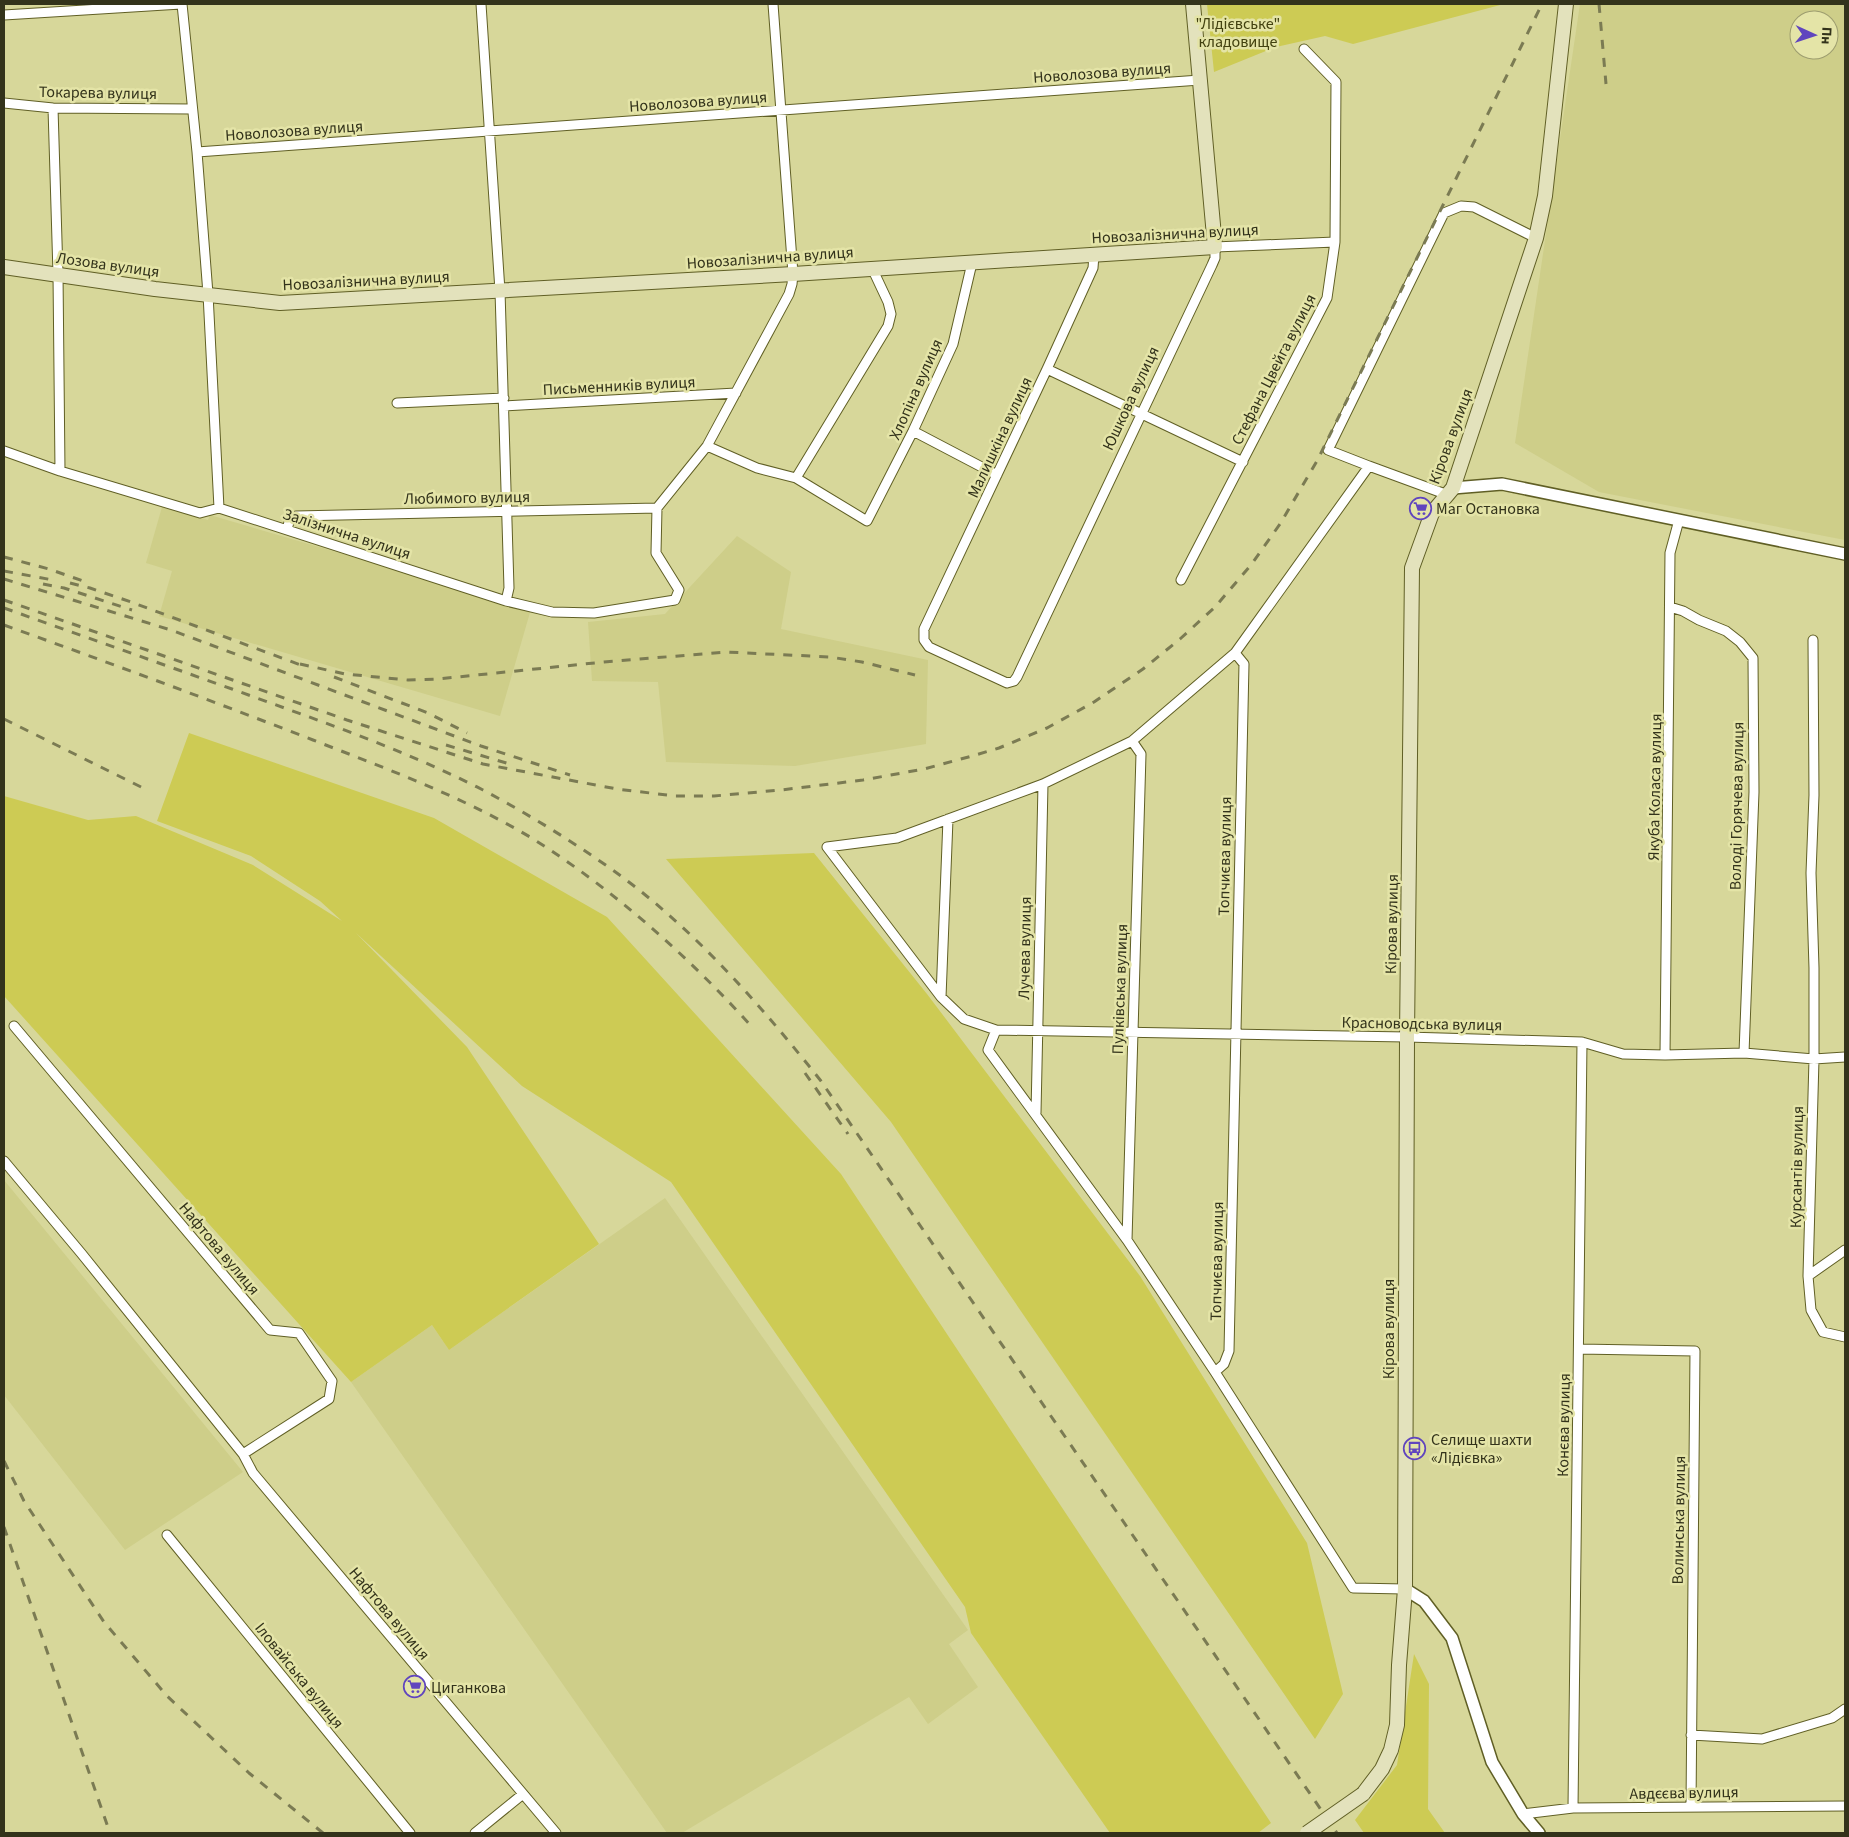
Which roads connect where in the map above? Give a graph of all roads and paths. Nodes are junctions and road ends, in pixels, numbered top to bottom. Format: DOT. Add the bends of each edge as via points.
graph roads {
  1 [pos="181,4"];
  2 [pos="482,4"];
  3 [pos="773,4"];
  4 [pos="1193,4"];
  5 [pos="1566,4"];
  6 [pos="4,15"];
  7 [pos="1304,49"];
  8 [pos="1200,80"];
  9 [pos="4,103"];
  10 [pos="53,108"];
  11 [pos="192,108"];
  12 [pos="782,110"];
  13 [pos="490,131"];
  14 [pos="197,152"];
  15 [pos="1536,238"];
  16 [pos="1335,242"];
  17 [pos="1215,247"];
  18 [pos="1094,255"];
  19 [pos="972,263"];
  20 [pos="4,267"];
  21 [pos="872,268"];
  22 [pos="58,274"];
  23 [pos="794,274"];
  24 [pos="500,291"];
  25 [pos="208,294"];
  26 [pos="1047,369"];
  27 [pos="736,393"];
  28 [pos="397,402"];
  29 [pos="504,402"];
  30 [pos="1141,414"];
  31 [pos="913,431"];
  32 [pos="707,446"];
  33 [pos="4,451"];
  34 [pos="1243,462"];
  35 [pos="1369,466"];
  36 [pos="60,472"];
  37 [pos="997,475"];
  38 [pos="796,478"];
  39 [pos="1450,492"];
  40 [pos="218,508"];
  41 [pos="657,508"];
  42 [pos="508,511"];
  43 [pos="1679,520"];
  44 [pos="287,529"];
  45 [pos="1845,554"];
  46 [pos="1182,580"];
  47 [pos="506,601"];
  48 [pos="1670,607"];
  49 [pos="924,629"];
  50 [pos="1814,640"];
  51 [pos="1235,653"];
  52 [pos="1132,741"];
  53 [pos="1043,784"];
  54 [pos="948,819"];
  55 [pos="941,997"];
  56 [pos="14,1026"];
  57 [pos="996,1030"];
  58 [pos="1038,1032"];
  59 [pos="1133,1033"];
  60 [pos="1236,1035"];
  61 [pos="1407,1037"];
  62 [pos="1582,1042"];
  63 [pos="1744,1053"];
  64 [pos="1665,1055"];
  65 [pos="1845,1057"];
  66 [pos="1814,1059"];
  67 [pos="1036,1113"];
  68 [pos="4,1161"];
  69 [pos="1127,1240"];
  70 [pos="1845,1250"];
  71 [pos="1808,1276"];
  72 [pos="1845,1337"];
  73 [pos="1578,1349"];
  74 [pos="1215,1372"];
  75 [pos="243,1454"];
  76 [pos="167,1535"];
  77 [pos="1404,1589"];
  78 [pos="1845,1709"];
  79 [pos="1691,1735"];
  80 [pos="523,1794"];
  81 [pos="1845,1806"];
  82 [pos="1691,1807"];
  83 [pos="1573,1808"];
  84 [pos="1523,1814"];
  85 [pos="410,1833"];
  86 [pos="475,1833"];
  87 [pos="556,1833"];
  88 [pos="1307,1833"];
  89 [pos="1539,1833"];
  1 -- 6 [label="street"];
  1 -- 11 [label="street"];
  2 -- 13 [label="street"];
  3 -- 12 [label="street"];
  4 -- 8 [label="main road, Юшкова вулиця"];
  5 -- 15 [label="main road, Кірова вулиця" via="1545,196"];
  7 -- 16 [label="street, Стефана Цвейга вулиця" via="1336,82"];
  8 -- 12 [label="street, Новолозова вулиця"];
  8 -- 17 [label="main road, Юшкова вулиця"];
  9 -- 10 [label="street, Токарева вулиця"];
  10 -- 11 [label="street, Токарева вулиця"];
  10 -- 22 [label="street"];
  11 -- 14 [label="street"];
  12 -- 13 [label="street, Новолозова вулиця"];
  12 -- 23 [label="street"];
  13 -- 14 [label="street, Новолозова вулиця"];
  13 -- 24 [label="street"];
  14 -- 25 [label="street"];
  15 -- 35 [label="street" via="1474,207 1462,206 1444,213 1328,450"];
  15 -- 39 [label="main road, Кірова вулиця"];
  16 -- 17 [label="street, Новозалізнична вулиця"];
  16 -- 34 [label="street, Стефана Цвейга вулиця" via="1327,298"];
  17 -- 18 [label="main road, Новозалізнична вулиця"];
  17 -- 30 [label="street, Юшкова вулиця" via="1212,265"];
  18 -- 19 [label="main road, Новозалізнична вулиця"];
  18 -- 26 [label="street, Малишкіна вулиця" via="1093,268"];
  19 -- 21 [label="main road, Новозалізнична вулиця"];
  19 -- 31 [label="street, Хлопіна вулиця" via="953,344"];
  20 -- 22 [label="main road, Лозова вулиця"];
  21 -- 23 [label="main road, Новозалізнична вулиця"];
  21 -- 38 [label="street" via="888,302 891,314 888,326"];
  22 -- 25 [label="main road, Лозова вулиця"];
  22 -- 36 [label="street"];
  23 -- 24 [label="main road, Новозалізнична вулиця"];
  23 -- 27 [label="street" via="789,294"];
  24 -- 25 [label="main road, Новозалізнична вулиця" via="280,303"];
  24 -- 29 [label="street"];
  25 -- 40 [label="street"];
  26 -- 30 [label="street"];
  26 -- 37 [label="street, Малишкіна вулиця"];
  27 -- 29 [label="street, Письменників вулиця"];
  27 -- 32 [label="street"];
  28 -- 29 [label="street, Письменників вулиця"];
  29 -- 42 [label="street"];
  30 -- 34 [label="street"];
  30 -- 49 [label="street, Юшкова вулиця" via="1014,681 1003,681 928,647"];
  31 -- 37 [label="street"];
  31 -- 38 [label="street, Хлопіна вулиця" via="867,521"];
  32 -- 38 [label="street" via="757,468"];
  32 -- 41 [label="street"];
  33 -- 36 [label="street, Залізнична вулиця"];
  34 -- 46 [label="street, Стефана Цвейга вулиця"];
  35 -- 39 [label="street"];
  35 -- 51 [label="street"];
  36 -- 40 [label="street, Залізнична вулиця" via="200,513"];
  37 -- 49 [label="street, Малишкіна вулиця"];
  39 -- 43 [label="street" via="1502,484"];
  39 -- 61 [label="main road, Кірова вулиця" via="1432,513 1412,568"];
  40 -- 44 [label="street, Залізнична вулиця"];
  41 -- 42 [label="street, Любимого вулиця"];
  41 -- 47 [label="street, Залізнична вулиця" via="656,553 679,590 675,600 594,613 552,612"];
  42 -- 44 [label="street, Любимого вулиця" via="296,516 290,519"];
  42 -- 47 [label="street" via="509,588"];
  43 -- 45 [label="street"];
  43 -- 48 [label="street, Якуба Коласа вулиця" via="1670,553"];
  44 -- 47 [label="street, Залізнична вулиця"];
  48 -- 63 [label="street, Володі Горячева вулиця" via="1726,631 1752,658 1754,792"];
  48 -- 64 [label="street, Якуба Коласа вулиця"];
  50 -- 66 [label="street, Курсантів вулиця" via="1811,873"];
  51 -- 52 [label="street"];
  51 -- 60 [label="street, Топчиєва вулиця" via="1244,664"];
  52 -- 53 [label="street"];
  52 -- 59 [label="street, Пулківська вулиця" via="1140,754"];
  53 -- 54 [label="street"];
  53 -- 58 [label="street, Лучева вулиця"];
  54 -- 55 [label="street"];
  54 -- 55 [label="street, Красноводська вулиця" via="896,838 827,847"];
  55 -- 57 [label="street, Красноводська вулиця" via="964,1019"];
  56 -- 75 [label="street, Нафтова вулиця" via="270,1330 299,1332 332,1381 328,1399"];
  57 -- 58 [label="street, Красноводська вулиця"];
  57 -- 67 [label="street" via="988,1050"];
  58 -- 59 [label="street, Красноводська вулиця"];
  58 -- 67 [label="street, Лучева вулиця"];
  59 -- 60 [label="street, Красноводська вулиця"];
  59 -- 69 [label="street, Пулківська вулиця"];
  60 -- 61 [label="street, Красноводська вулиця"];
  60 -- 74 [label="street, Топчиєва вулиця" via="1229,1351 1224,1364"];
  61 -- 62 [label="street, Красноводська вулиця"];
  61 -- 77 [label="main road, Кірова вулиця"];
  62 -- 64 [label="street, Красноводська вулиця" via="1623,1054"];
  62 -- 73 [label="street, Конєва вулиця"];
  63 -- 64 [label="street, Красноводська вулиця"];
  63 -- 66 [label="street, Красноводська вулиця"];
  65 -- 66 [label="street, Красноводська вулиця"];
  66 -- 71 [label="street, Курсантів вулиця"];
  67 -- 69 [label="street"];
  68 -- 75 [label="street, Нафтова вулиця"];
  69 -- 74 [label="street"];
  70 -- 71 [label="street"];
  71 -- 72 [label="street, Курсантів вулиця" via="1811,1310 1823,1332"];
  73 -- 79 [label="street, Волинська вулиця" via="1695,1351"];
  73 -- 83 [label="street, Конєва вулиця"];
  74 -- 77 [label="street" via="1353,1588"];
  75 -- 80 [label="street, Нафтова вулиця" via="253,1473"];
  76 -- 85 [label="street, Іловайська вулиця"];
  77 -- 84 [label="street" via="1424,1601 1452,1638 1492,1762"];
  77 -- 88 [label="main road, Кірова вулиця, bridge" via="1397,1725 1391,1750 1382,1769 1362,1794"];
  78 -- 79 [label="street" via="1832,1718 1762,1739"];
  79 -- 82 [label="street, Волинська вулиця"];
  80 -- 86 [label="street"];
  80 -- 87 [label="street, Нафтова вулиця"];
  81 -- 82 [label="street, Авдєєва вулиця"];
  82 -- 83 [label="street, Авдєєва вулиця"];
  83 -- 84 [label="street, Авдєєва вулиця"];
  84 -- 89 [label="street"];
}
